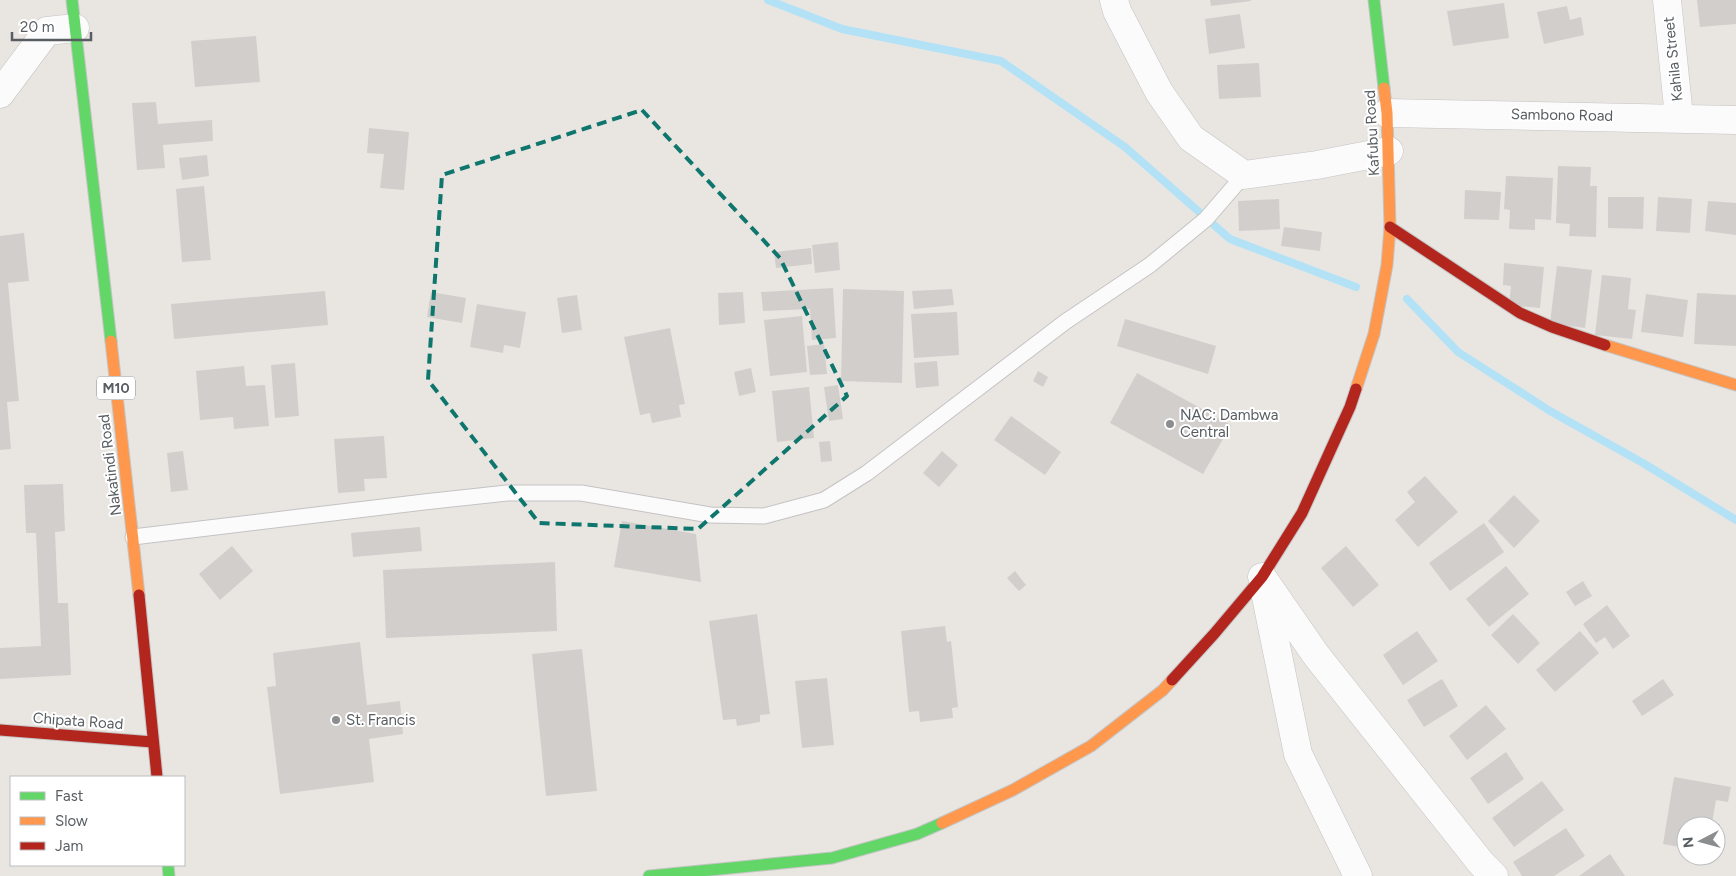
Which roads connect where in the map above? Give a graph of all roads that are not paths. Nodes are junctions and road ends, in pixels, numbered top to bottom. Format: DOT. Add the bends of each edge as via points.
graph roads {
  1 [pos="72,0"];
  2 [pos="1114,0"];
  3 [pos="1374,0"];
  4 [pos="1667,0"];
  5 [pos="75,28"];
  6 [pos="0,94"];
  7 [pos="1387,112"];
  8 [pos="1678,118"];
  9 [pos="1736,120"];
  10 [pos="1389,151"];
  11 [pos="1244,175"];
  12 [pos="1390,227"];
  13 [pos="1736,385"];
  14 [pos="133,537"];
  15 [pos="1262,577"];
  16 [pos="0,730"];
  17 [pos="153,742"];
  18 [pos="158,776"];
  19 [pos="649,876"];
  20 [pos="1358,876"];
  21 [pos="1494,876"];
  1 -- 5 [label="main road, Nakatindi Road / M10"];
  2 -- 11 [label="street" via="1159,92 1190,138"];
  3 -- 7 [label="main road, Kafubu Road"];
  4 -- 8 [label="street, Kahila Street"];
  5 -- 6 [label="street" via="47,31"];
  5 -- 14 [label="main road, Nakatindi Road / M10"];
  7 -- 8 [label="street, Sambono Road"];
  7 -- 10 [label="main road, Kafubu Road"];
  8 -- 9 [label="street, Sambono Road"];
  10 -- 11 [label="street"];
  10 -- 12 [label="main road, Kafubu Road"];
  11 -- 14 [label="lane" via="1206,219 1150,265 1065,322 867,474 824,500 764,516 737,516 710,515 581,493 507,494"];
  12 -- 13 [label="main road" via="1524,315 1609,347"];
  12 -- 15 [label="main road, Kafubu Road" via="1387,265 1374,334 1350,407 1302,513"];
  14 -- 17 [label="main road, Nakatindi Road / M10"];
  15 -- 19 [label="main road, Kafubu Road" via="1163,690 1091,746 1013,790 918,834 832,858"];
  15 -- 20 [label="street" via="1298,754"];
  15 -- 21 [label="street" via="1316,655"];
  16 -- 17 [label="main road, Chipata Road"];
  17 -- 18 [label="main road, Nakatindi Road / M10"];
}
